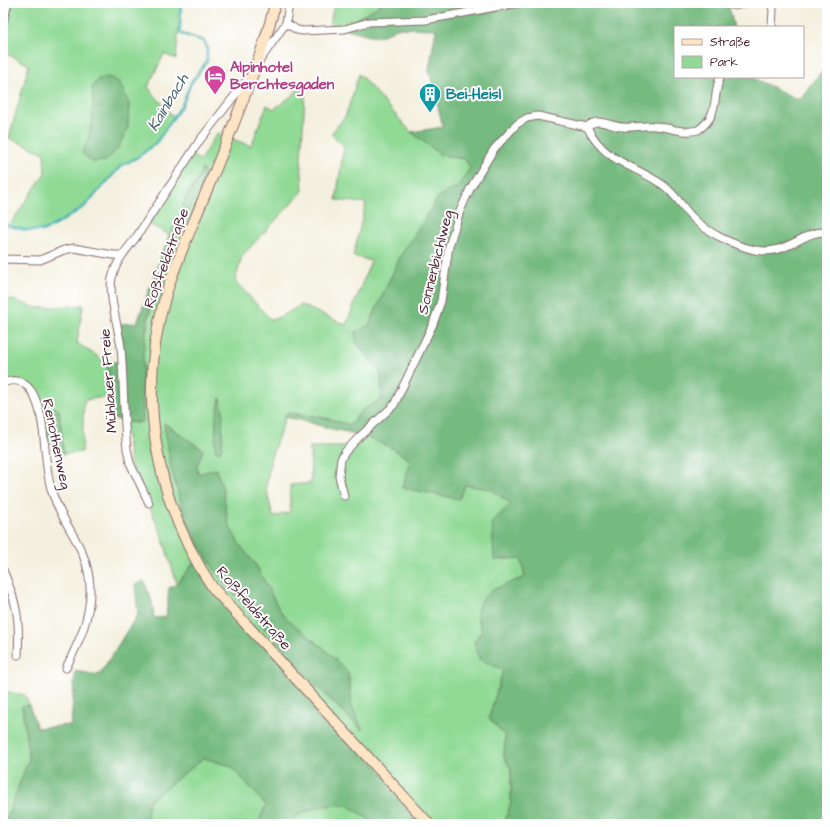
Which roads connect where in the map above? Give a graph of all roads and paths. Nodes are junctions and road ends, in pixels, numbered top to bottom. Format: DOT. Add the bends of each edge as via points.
graph roads {
  1 [pos="8,3"];
  2 [pos="275,3"];
  3 [pos="289,3"];
  4 [pos="518,3"];
  5 [pos="728,3"];
  6 [pos="746,3"];
  7 [pos="770,3"];
  8 [pos="3,23"];
  9 [pos="286,23"];
  10 [pos="772,26"];
  11 [pos="254,71"];
  12 [pos="720,78"];
  13 [pos="587,128"];
  14 [pos="827,232"];
  15 [pos="121,255"];
  16 [pos="3,259"];
  17 [pos="3,383"];
  18 [pos="344,496"];
  19 [pos="148,504"];
  20 [pos="3,570"];
  21 [pos="18,655"];
  22 [pos="66,668"];
  23 [pos="429,824"];
  1 -- 8 [label="street"];
  2 -- 11 [label="main road, Roßfeldstraße" via="265,43"];
  3 -- 9 [label="street, Roßfeldstraße"];
  4 -- 9 [label="street" via="426,20 369,22 345,29 303,31"];
  5 -- 6 [label="street" via="735,6"];
  7 -- 10 [label="street" via="773,9"];
  9 -- 11 [label="street, Roßfeldstraße"];
  11 -- 15 [label="street, Mühlauer Freie" via="200,140 137,236"];
  11 -- 23 [label="main road, Roßfeldstraße" via="178,262 160,320 154,358 152,404 161,475 174,515 201,570 213,588"];
  12 -- 13 [label="street, Sonnenbichlweg" via="715,108 710,119 698,130 682,131 654,126 620,127 602,122 594,123"];
  13 -- 14 [label="street" via="610,155 661,184 672,192 699,224 728,240 755,250 773,250 791,246 816,233"];
  13 -- 18 [label="street, Sonnenbichlweg" via="538,116 527,118 517,124 494,149 460,211 449,246 441,301 433,324 394,405 359,437 341,458 339,476"];
  15 -- 16 [label="street" via="74,248 40,260"];
  15 -- 19 [label="street, Mühlauer Freie" via="114,271 111,288 121,347 125,436 130,463"];
  17 -- 22 [label="street, Renothenweg" via="20,381 32,393 40,418 52,492 87,564 90,588 88,613 82,636"];
  20 -- 21 [label="street" via="13,593 20,622"];
}
